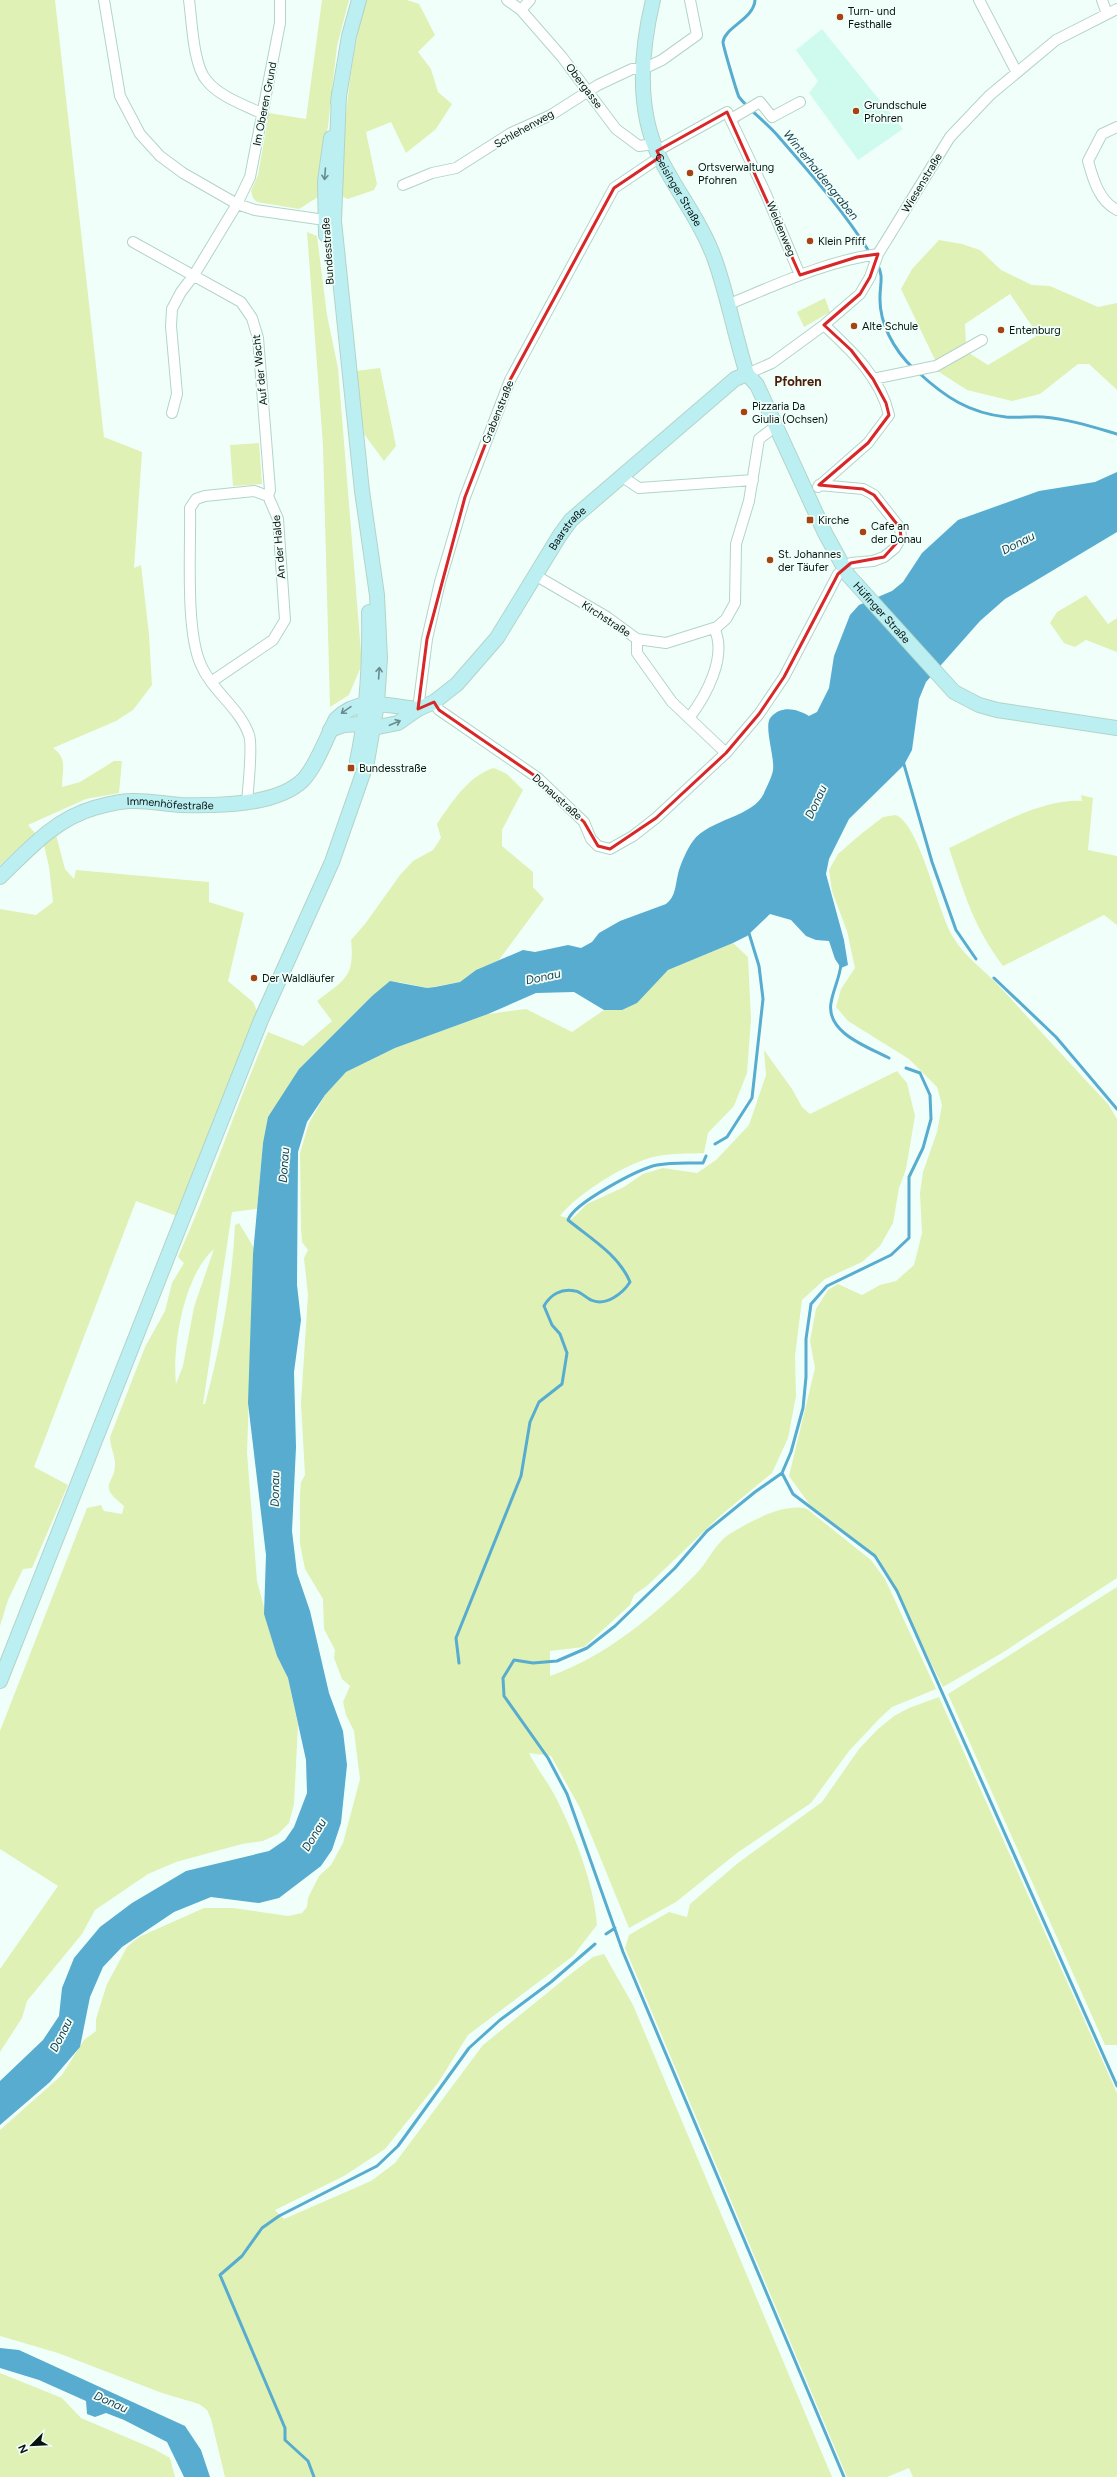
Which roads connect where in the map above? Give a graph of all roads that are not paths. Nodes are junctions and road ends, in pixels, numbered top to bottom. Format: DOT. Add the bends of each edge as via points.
graph roads {
  1 [pos="104,0"];
  2 [pos="189,0"];
  3 [pos="280,0"];
  4 [pos="359,0"];
  5 [pos="507,0"];
  6 [pos="530,0"];
  7 [pos="653,0"];
  8 [pos="690,0"];
  9 [pos="979,0"];
  10 [pos="1102,0"];
  11 [pos="1117,9"];
  12 [pos="521,10"];
  13 [pos="1107,14"];
  14 [pos="643,69"];
  15 [pos="1016,71"];
  16 [pos="588,91"];
  17 [pos="800,102"];
  18 [pos="263,114"];
  19 [pos="731,119"];
  20 [pos="1117,127"];
  21 [pos="657,151"];
  22 [pos="403,185"];
  23 [pos="237,204"];
  24 [pos="1117,210"];
  25 [pos="330,221"];
  26 [pos="134,242"];
  27 [pos="878,254"];
  28 [pos="194,275"];
  29 [pos="800,275"];
  30 [pos="727,306"];
  31 [pos="824,325"];
  32 [pos="982,340"];
  33 [pos="747,374"];
  34 [pos="874,380"];
  35 [pos="172,413"];
  36 [pos="776,426"];
  37 [pos="621,476"];
  38 [pos="753,480"];
  39 [pos="819,485"];
  40 [pos="268,496"];
  41 [pos="808,496"];
  42 [pos="846,572"];
  43 [pos="535,575"];
  44 [pos="714,628"];
  45 [pos="637,639"];
  46 [pos="211,682"];
  47 [pos="434,702"];
  48 [pos="372,704"];
  49 [pos="418,709"];
  50 [pos="689,718"];
  51 [pos="369,725"];
  52 [pos="1117,728"];
  53 [pos="330,730"];
  54 [pos="726,753"];
  55 [pos="247,802"];
  56 [pos="0,877"];
  57 [pos="0,1681"];
  1 -- 23 [label="street" via="117,86 133,123 149,145 171,165"];
  2 -- 18 [label="street" via="200,69 206,81 218,91"];
  3 -- 18 [label="street, Im Oberen Grund" via="280,23"];
  4 -- 25 [label="street, Bundesstraße" via="349,36 339,94"];
  5 -- 12 [label="street, Obergasse"];
  6 -- 12 [label="street"];
  7 -- 14 [label="street, Geisinger Straße" via="646,29"];
  8 -- 14 [label="street, Schlehenweg" via="697,35 662,60"];
  9 -- 15 [label="street"];
  10 -- 13 [label="street"];
  11 -- 13 [label="street, Wiesenstraße"];
  12 -- 16 [label="street, Obergasse"];
  13 -- 15 [label="street, Wiesenstraße" via="1056,40"];
  14 -- 16 [label="street, Schlehenweg" via="632,69"];
  14 -- 21 [label="street, Geisinger Straße" via="646,110"];
  15 -- 27 [label="street, Wiesenstraße" via="950,137"];
  16 -- 21 [label="street, Obergasse" via="616,128 639,146"];
  16 -- 22 [label="street, Schlehenweg" via="551,115 511,133 456,168 432,173"];
  17 -- 19 [label="street" via="772,117 760,102"];
  18 -- 23 [label="street, Im Oberen Grund" via="250,177"];
  19 -- 21 [label="street" via="728,112"];
  19 -- 29 [label="street, Weidenweg"];
  20 -- 24 [label="street" via="1102,134 1088,161 1094,182 1109,206"];
  21 -- 30 [label="street, Geisinger Straße" via="714,259"];
  21 -- 49 [label="street, Grabenstraße" via="614,188 510,380 465,497 440,582 427,639"];
  23 -- 25 [label="street" via="254,210"];
  23 -- 28 [label="street"];
  25 -- 48 [label="street, Bundesstraße" via="362,491"];
  26 -- 28 [label="street, Auf der Wacht"];
  27 -- 29 [label="street" via="857,257"];
  27 -- 31 [label="street, Wiesenstraße" via="870,278 860,294"];
  28 -- 35 [label="street" via="172,309 170,326 176,394"];
  28 -- 40 [label="street, Auf der Wacht" via="241,302 252,318 258,338 270,490"];
  29 -- 30 [label="street"];
  30 -- 33 [label="street, Geisinger Straße"];
  31 -- 33 [label="street, Wiesenstraße" via="772,363"];
  31 -- 34 [label="street" via="851,350"];
  32 -- 34 [label="street" via="936,366"];
  33 -- 36 [label="street, Hüfinger Straße" via="757,385"];
  33 -- 37 [label="street, Baarstraße" via="735,379"];
  34 -- 39 [label="street" via="889,415 868,443"];
  36 -- 38 [label="street, Kirchstraße" via="759,439"];
  36 -- 41 [label="street, Hüfinger Straße"];
  37 -- 38 [label="street" via="638,488"];
  37 -- 43 [label="street, Baarstraße" via="571,520"];
  38 -- 44 [label="street, Kirchstraße" via="750,501 736,544 735,603 726,619"];
  39 -- 41 [label="street"];
  39 -- 42 [label="street" via="864,489 874,495 900,528 901,538 895,548 884,557 873,561 856,562"];
  40 -- 46 [label="street, An der Halde" via="278,519 285,620 273,640"];
  40 -- 46 [label="street" via="254,491 205,496 196,499 190,508 192,630 200,665"];
  41 -- 42 [label="street, Hüfinger Straße"];
  42 -- 52 [label="street, Hüfinger Straße" via="954,692 979,705 997,710"];
  42 -- 54 [label="street, Donaustraße" via="838,574 784,677 760,714"];
  43 -- 45 [label="street, Kirchstraße"];
  43 -- 47 [label="street, Baarstraße" via="497,638 457,684"];
  44 -- 45 [label="street, Kirchstraße" via="666,643"];
  44 -- 50 [label="street" via="717,633 717,646 713,674 702,701"];
  45 -- 50 [label="street" via="637,653 672,702"];
  46 -- 55 [label="street" via="240,718 250,736"];
  47 -- 49 [label="street, Baarstraße"];
  47 -- 54 [label="street, Donaustraße" via="439,710 538,778 584,822 591,839 598,846 610,849 633,836 656,818"];
  48 -- 49 [label="street"];
  48 -- 51 [label="street, Bundesstraße"];
  48 -- 53 [label="street, Immenhöfestraße, one-way" via="354,705 344,711 336,718"];
  51 -- 49 [label="street, Baarstraße, one-way" via="387,726 398,723"];
  50 -- 54 [label="street"];
  51 -- 53 [label="street" via="344,725"];
  51 -- 57 [label="street, Bundesstraße" via="365,771 332,862 261,1020"];
  53 -- 55 [label="street, Immenhöfestraße" via="304,780 269,798"];
  55 -- 56 [label="street, Immenhöfestraße" via="198,805 129,800 93,808 63,821 43,836"];
}
